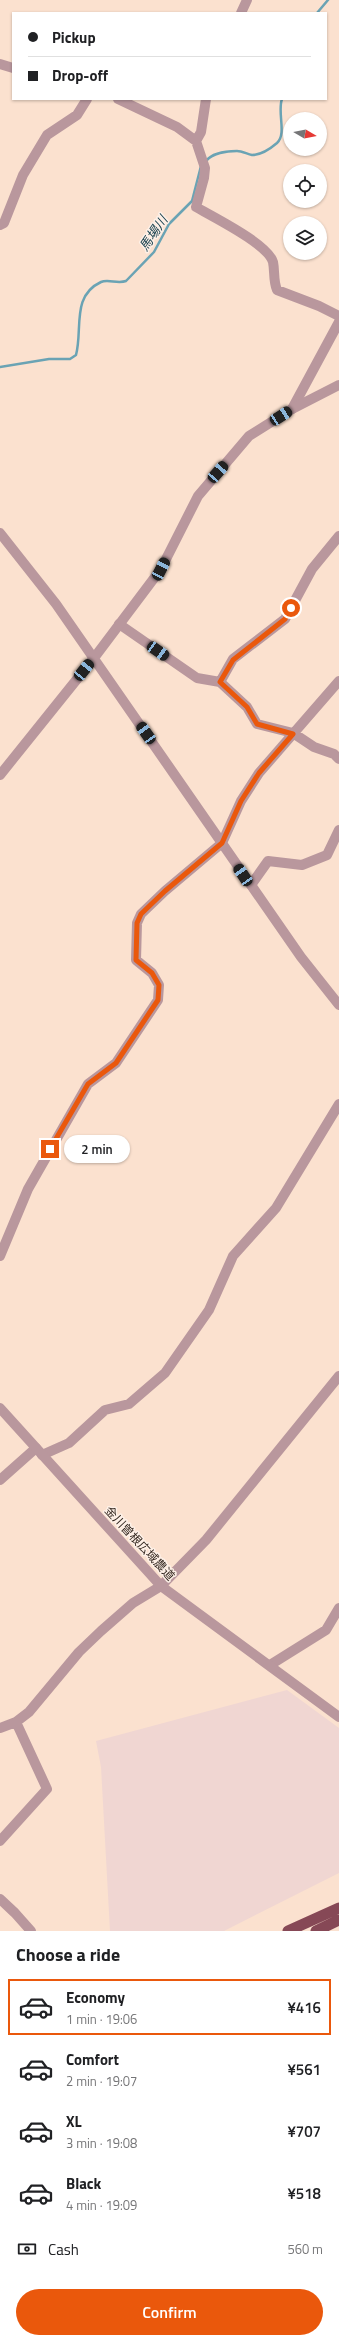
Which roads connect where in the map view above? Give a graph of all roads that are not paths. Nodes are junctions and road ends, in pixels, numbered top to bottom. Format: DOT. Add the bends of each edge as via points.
graph roads {
  1 [pos="247,0"];
  2 [pos="241,12"];
  3 [pos="0,64"];
  4 [pos="12,68"];
  5 [pos="86,100"];
  6 [pos="120,100"];
  7 [pos="206,100"];
  8 [pos="196,141"];
  9 [pos="0,226"];
  10 [pos="339,316"];
  11 [pos="339,322"];
  12 [pos="339,386"];
  13 [pos="292,409"];
  14 [pos="0,533"];
  15 [pos="339,536"];
  16 [pos="119,624"];
  17 [pos="94,658"];
  18 [pos="339,681"];
  19 [pos="220,682"];
  20 [pos="293,734"];
  21 [pos="339,759"];
  22 [pos="0,774"];
  23 [pos="339,830"];
  24 [pos="222,843"];
  25 [pos="251,885"];
  26 [pos="339,1005"];
  27 [pos="339,1104"];
  28 [pos="0,1256"];
  29 [pos="339,1376"];
  30 [pos="0,1408"];
  31 [pos="39,1452"];
  32 [pos="0,1480"];
  33 [pos="161,1586"];
  34 [pos="339,1608"];
  35 [pos="270,1665"];
  36 [pos="339,1717"];
  37 [pos="16,1722"];
  38 [pos="0,1728"];
  39 [pos="0,1841"];
  40 [pos="0,1899"];
  41 [pos="339,1908"];
  42 [pos="339,1920"];
  43 [pos="31,1931"];
  44 [pos="288,1931"];
  45 [pos="316,1931"];
  1 -- 2 [label="street"];
  3 -- 4 [label="street"];
  5 -- 9 [label="street" via="77,115 48,135 23,175 4,223"];
  6 -- 8 [label="street" via="177,127"];
  7 -- 8 [label="street" via="201,132"];
  8 -- 10 [label="street" via="205,168 196,207 243,234 268,253 273,262 273,280 277,290"];
  11 -- 13 [label="street"];
  12 -- 13 [label="street"];
  13 -- 16 [label="street" via="249,436 198,496 161,569"];
  14 -- 17 [label="street" via="56,604"];
  15 -- 19 [label="street" via="312,569 285,619 233,660"];
  16 -- 17 [label="street"];
  16 -- 19 [label="street" via="197,678"];
  17 -- 22 [label="street"];
  17 -- 24 [label="street"];
  18 -- 20 [label="street"];
  19 -- 20 [label="street" via="247,707 257,724"];
  20 -- 21 [label="street" via="314,747 334,754"];
  20 -- 24 [label="street" via="259,773 241,801"];
  23 -- 25 [label="street" via="327,855 302,865 268,861"];
  24 -- 25 [label="street"];
  24 -- 28 [label="street" via="141,914 137,923 136,960 156,979 159,985 158,1000 116,1063 88,1084 28,1189"];
  25 -- 26 [label="street" via="309,968"];
  27 -- 31 [label="street" via="276,1208 233,1256 209,1310 165,1373 130,1404 105,1410 68,1443"];
  29 -- 33 [label="street" via="206,1540"];
  30 -- 31 [label="street, 金川曽根広域農道"];
  31 -- 32 [label="street"];
  31 -- 33 [label="street, 金川曽根広域農道"];
  33 -- 35 [label="street, 金川曽根広域農道"];
  33 -- 37 [label="street" via="134,1602 101,1631 29,1712"];
  34 -- 35 [label="street" via="326,1630"];
  35 -- 36 [label="street, 金川曽根広域農道"];
  37 -- 38 [label="street"];
  37 -- 39 [label="street" via="47,1789"];
  40 -- 43 [label="street"];
  41 -- 44 [label="highway"];
  42 -- 45 [label="highway"];
}
